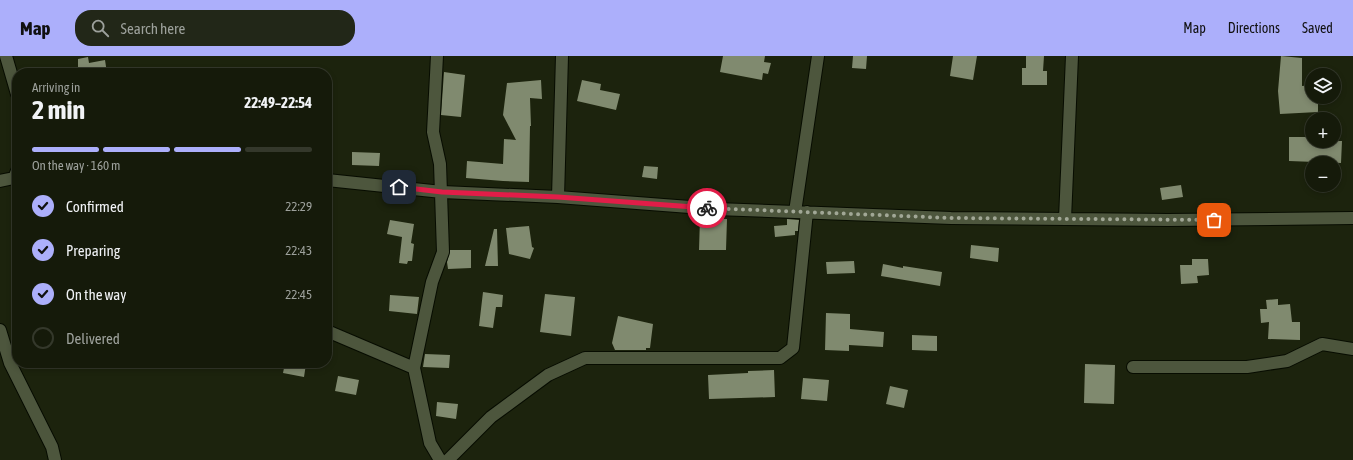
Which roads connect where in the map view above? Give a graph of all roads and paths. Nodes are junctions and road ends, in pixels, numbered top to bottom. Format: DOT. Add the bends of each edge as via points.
graph roads {
  1 [pos="6,56"];
  2 [pos="437,56"];
  3 [pos="562,56"];
  4 [pos="818,56"];
  5 [pos="1072,56"];
  6 [pos="12,77"];
  7 [pos="12,177"];
  8 [pos="0,181"];
  9 [pos="332,181"];
  10 [pos="442,192"];
  11 [pos="558,197"];
  12 [pos="794,212"];
  13 [pos="807,212"];
  14 [pos="1353,218"];
  15 [pos="1065,219"];
  16 [pos="0,330"];
  17 [pos="332,333"];
  18 [pos="1353,349"];
  19 [pos="5,362"];
  20 [pos="1133,367"];
  21 [pos="414,368"];
  22 [pos="56,460"];
  23 [pos="440,460"];
  24 [pos="448,460"];
  1 -- 6 [label="street"];
  2 -- 10 [label="street" via="433,132 440,164"];
  3 -- 11 [label="street"];
  4 -- 12 [label="street"];
  5 -- 15 [label="street"];
  7 -- 8 [label="street"];
  9 -- 10 [label="street"];
  10 -- 11 [label="street"];
  10 -- 21 [label="street" via="443,252 432,282"];
  11 -- 12 [label="street"];
  12 -- 13 [label="street"];
  13 -- 15 [label="street" via="951,218"];
  13 -- 24 [label="street" via="793,348 780,358 586,358 548,375 491,417"];
  14 -- 15 [label="street"];
  16 -- 19 [label="street"];
  17 -- 21 [label="street"];
  18 -- 20 [label="street" via="1322,344 1287,361 1248,367"];
  19 -- 22 [label="street" via="52,447"];
  21 -- 23 [label="street" via="430,443"];
}
